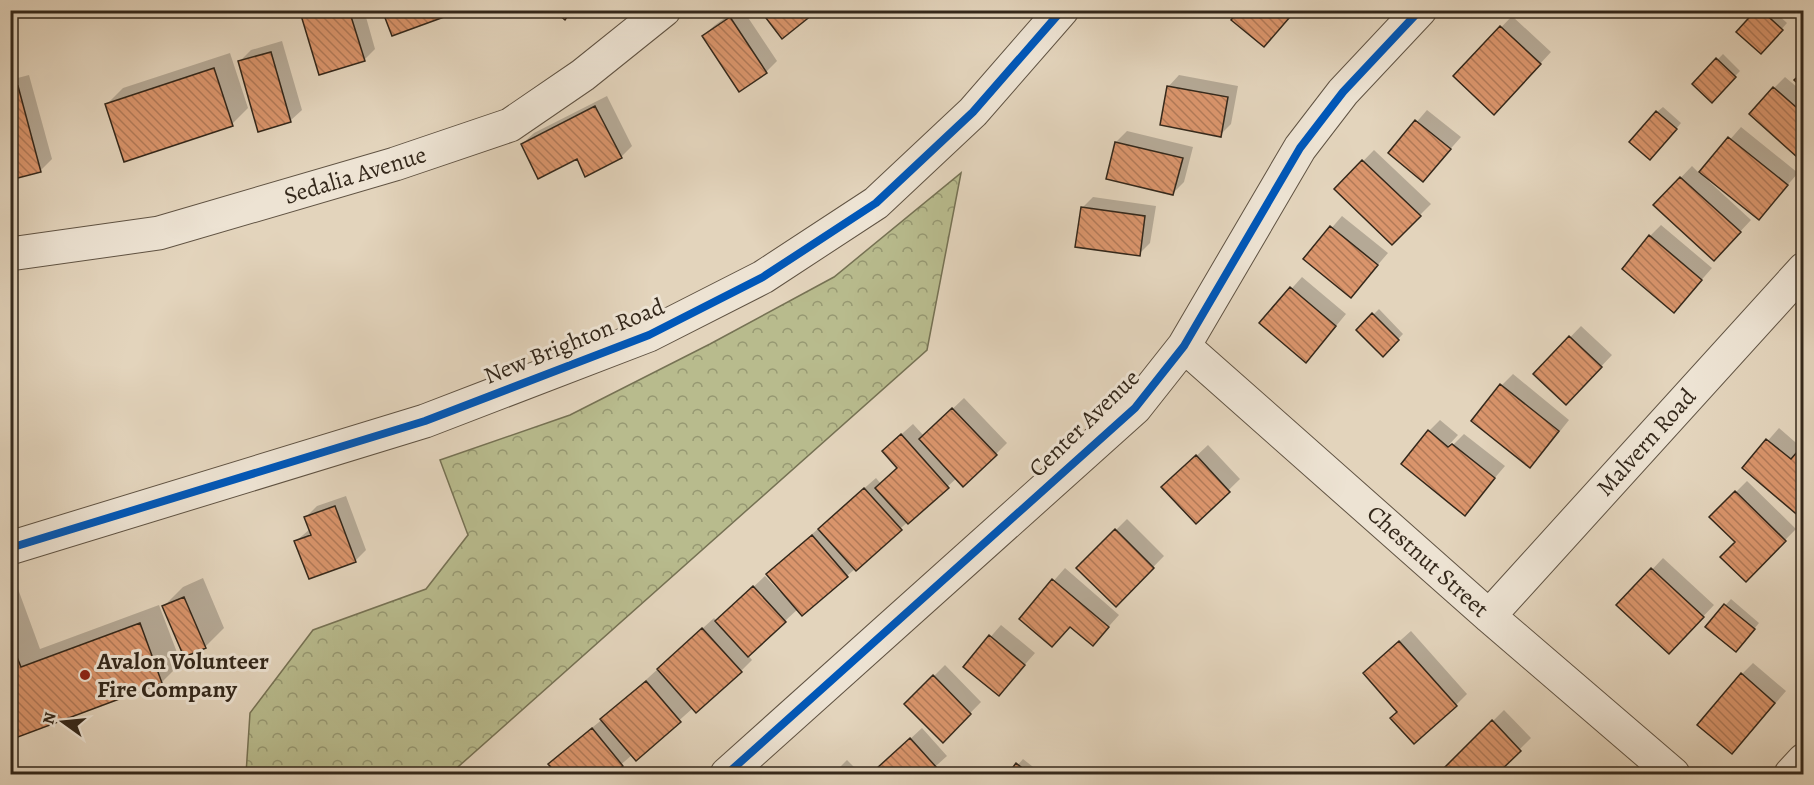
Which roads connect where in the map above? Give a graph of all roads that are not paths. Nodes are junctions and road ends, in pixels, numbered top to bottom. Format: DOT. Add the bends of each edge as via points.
graph roads {
  1 [pos="664,10"];
  2 [pos="1062,10"];
  3 [pos="1420,10"];
  4 [pos="10,254"];
  5 [pos="1803,269"];
  6 [pos="1184,346"];
  7 [pos="10,548"];
  8 [pos="1489,616"];
  9 [pos="1803,760"];
  10 [pos="1666,773"];
  11 [pos="727,774"];
  12 [pos="1791,774"];
  1 -- 4 [label="street, Sedalia Avenue" via="583,75 510,125 395,164 159,233"];
  2 -- 7 [label="street, New Brighton Road" via="973,112 876,203 763,277 649,335 425,421"];
  3 -- 6 [label="street, Center Avenue" via="1343,92 1300,148"];
  5 -- 8 [label="street, Malvern Road"];
  6 -- 8 [label="street, Chestnut Street"];
  6 -- 11 [label="street, Center Avenue" via="1135,408"];
  8 -- 10 [label="street, Chestnut Street"];
  9 -- 12 [label="street"];
}
